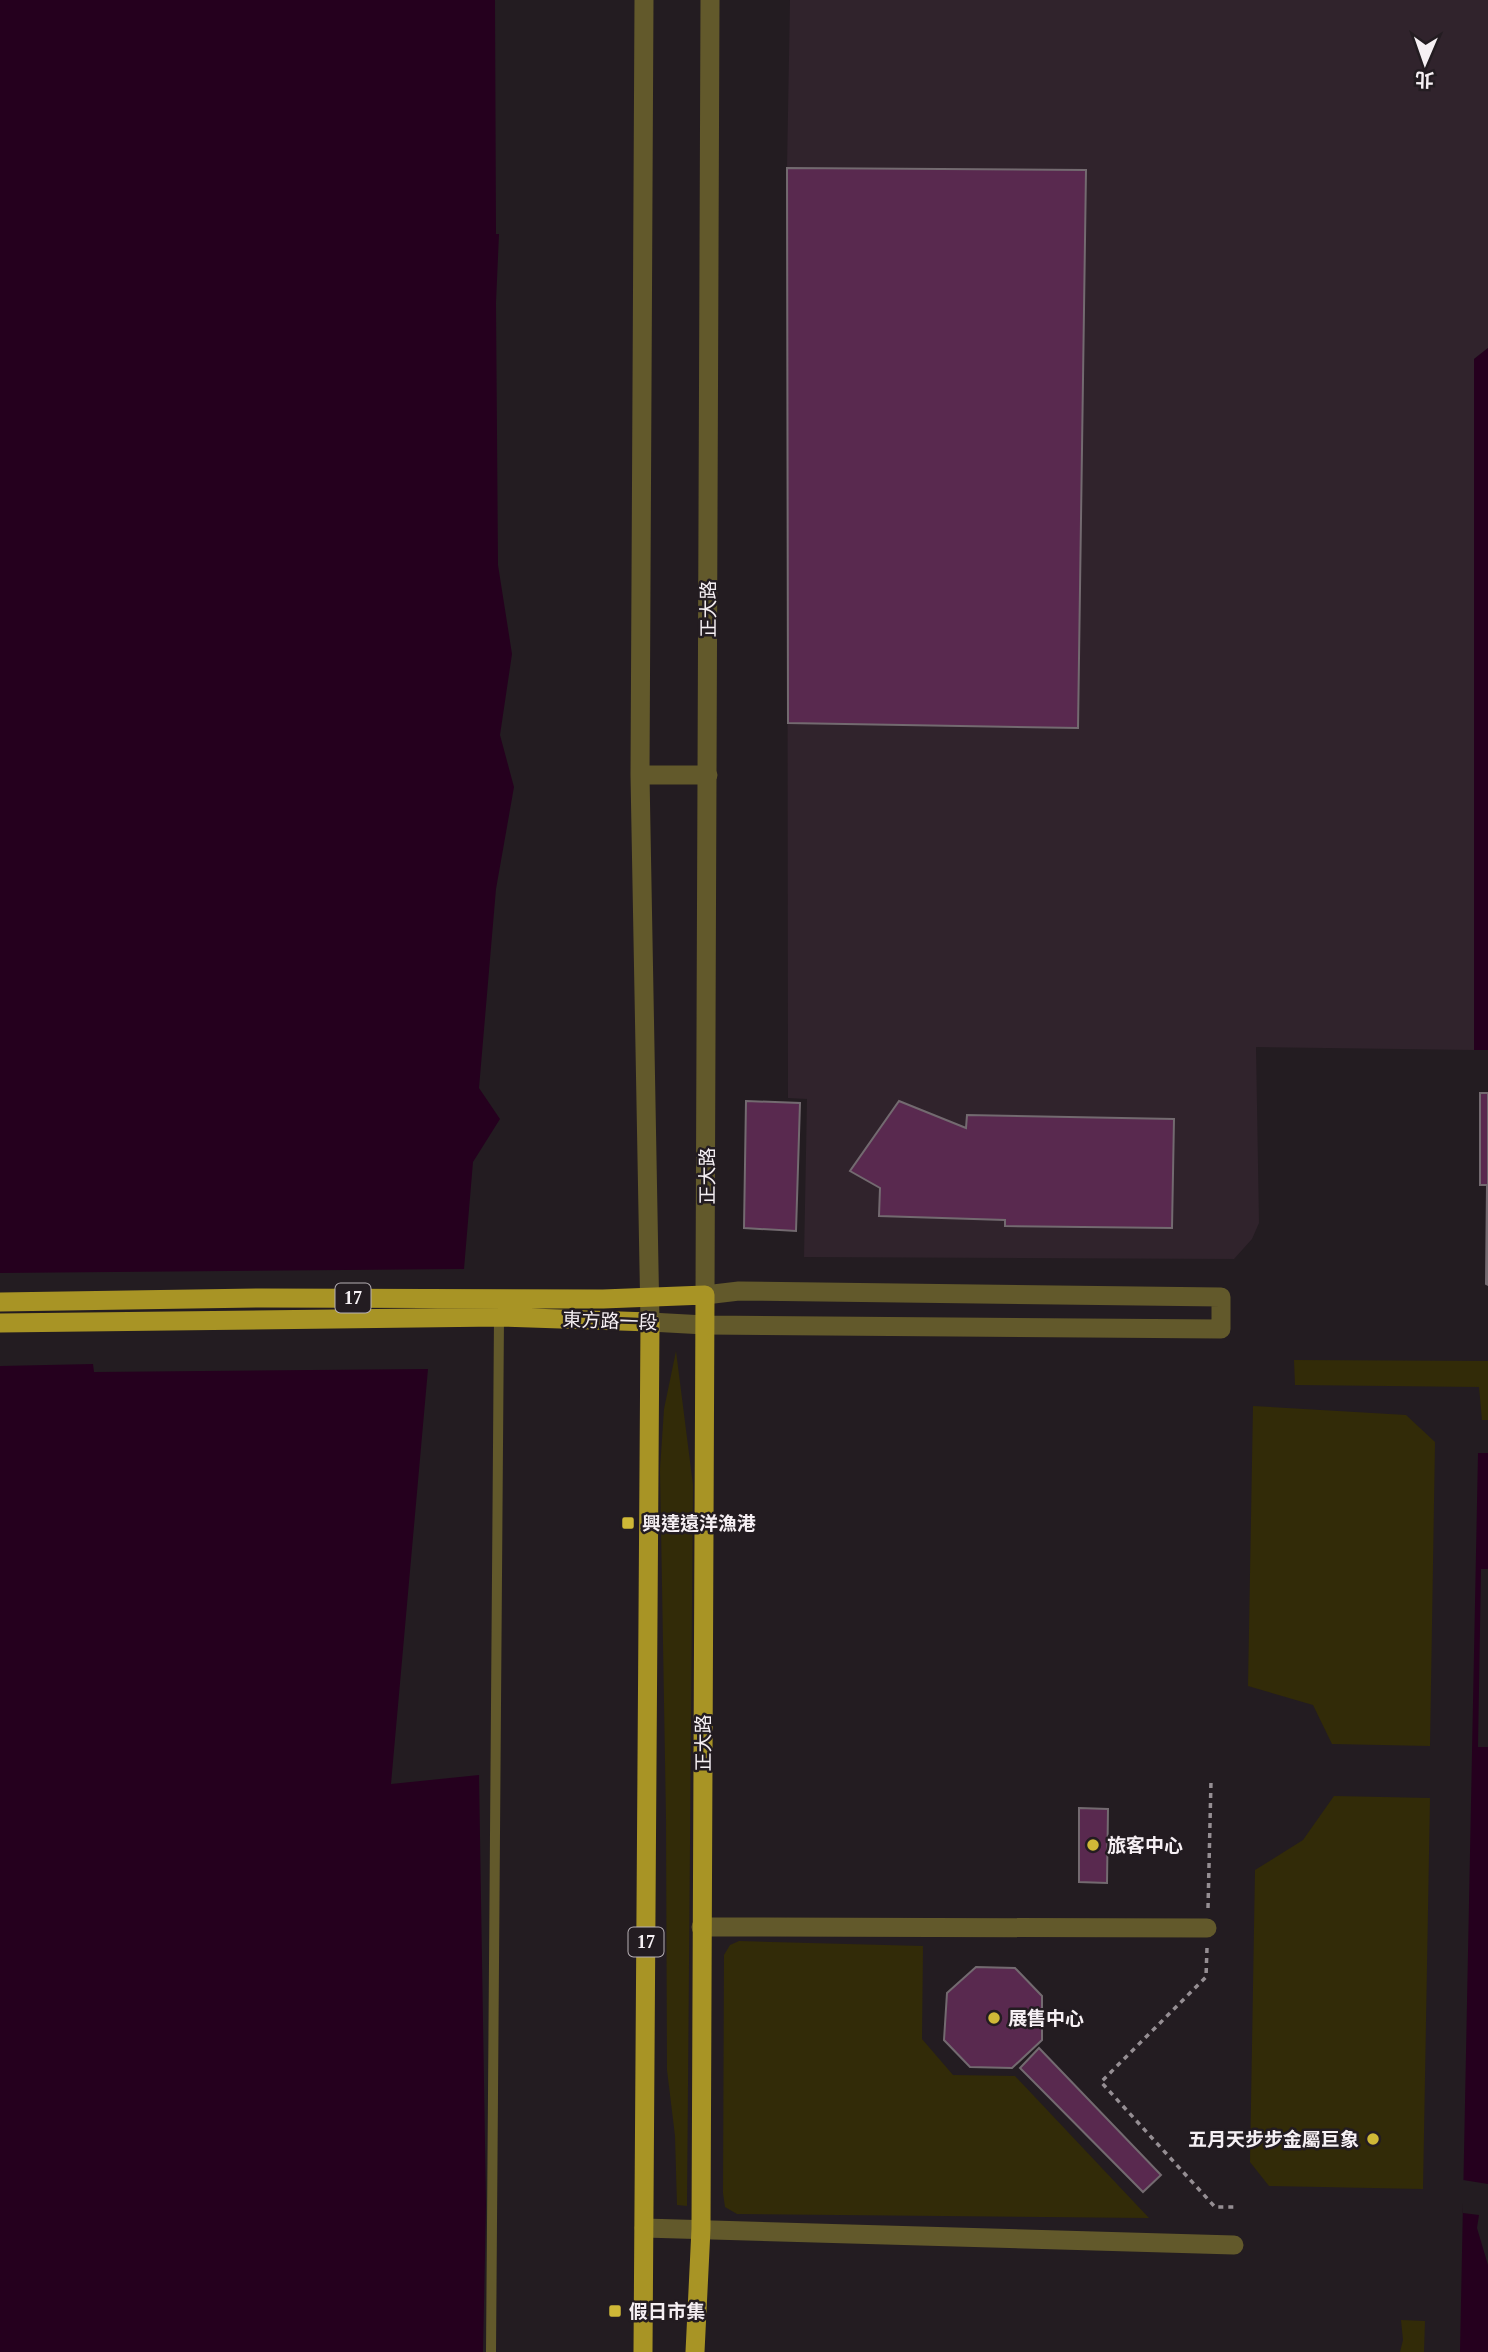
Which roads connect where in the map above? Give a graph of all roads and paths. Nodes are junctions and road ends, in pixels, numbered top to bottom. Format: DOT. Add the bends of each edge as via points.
graph roads {
  1 [pos="644,0"];
  2 [pos="710,0"];
  3 [pos="640,775"];
  4 [pos="708,775"];
  5 [pos="705,1294"];
  6 [pos="649,1298"];
  7 [pos="0,1302"];
  8 [pos="499,1317"];
  9 [pos="650,1322"];
  10 [pos="0,1323"];
  11 [pos="705,1325"];
  12 [pos="701,1927"];
  13 [pos="1207,1928"];
  14 [pos="1101,2082"];
  15 [pos="1235,2207"];
  16 [pos="644,2228"];
  17 [pos="701,2229"];
  18 [pos="1234,2245"];
  19 [pos="491,2352"];
  20 [pos="643,2352"];
  21 [pos="695,2352"];
  1 -- 3 [label="street"];
  2 -- 4 [label="street, 正大路"];
  3 -- 4 [label="street"];
  3 -- 6 [label="street"];
  4 -- 5 [label="street, 正大路"];
  5 -- 6 [label="main road, 東方路一段 / 17"];
  5 -- 11 [label="main road, 正大路"];
  5 -- 11 [label="street, 東方路一段" via="1220,1297 1221,1329"];
  6 -- 7 [label="main road, 東方路一段 / 17"];
  6 -- 9 [label="street"];
  8 -- 9 [label="main road, 東方路一段 / 17"];
  8 -- 10 [label="main road, 東方路一段 / 17"];
  8 -- 19 [label="lane"];
  9 -- 11 [label="street, 東方路一段"];
  9 -- 16 [label="main road, 17"];
  11 -- 12 [label="main road, 正大路"];
  12 -- 13 [label="street"];
  12 -- 17 [label="main road, 正大路"];
  14 -- 15 [label="path" via="1215,2207"];
  16 -- 17 [label="street"];
  16 -- 20 [label="main road, 17"];
  17 -- 18 [label="street"];
  17 -- 21 [label="main road, 正大路"];
}
